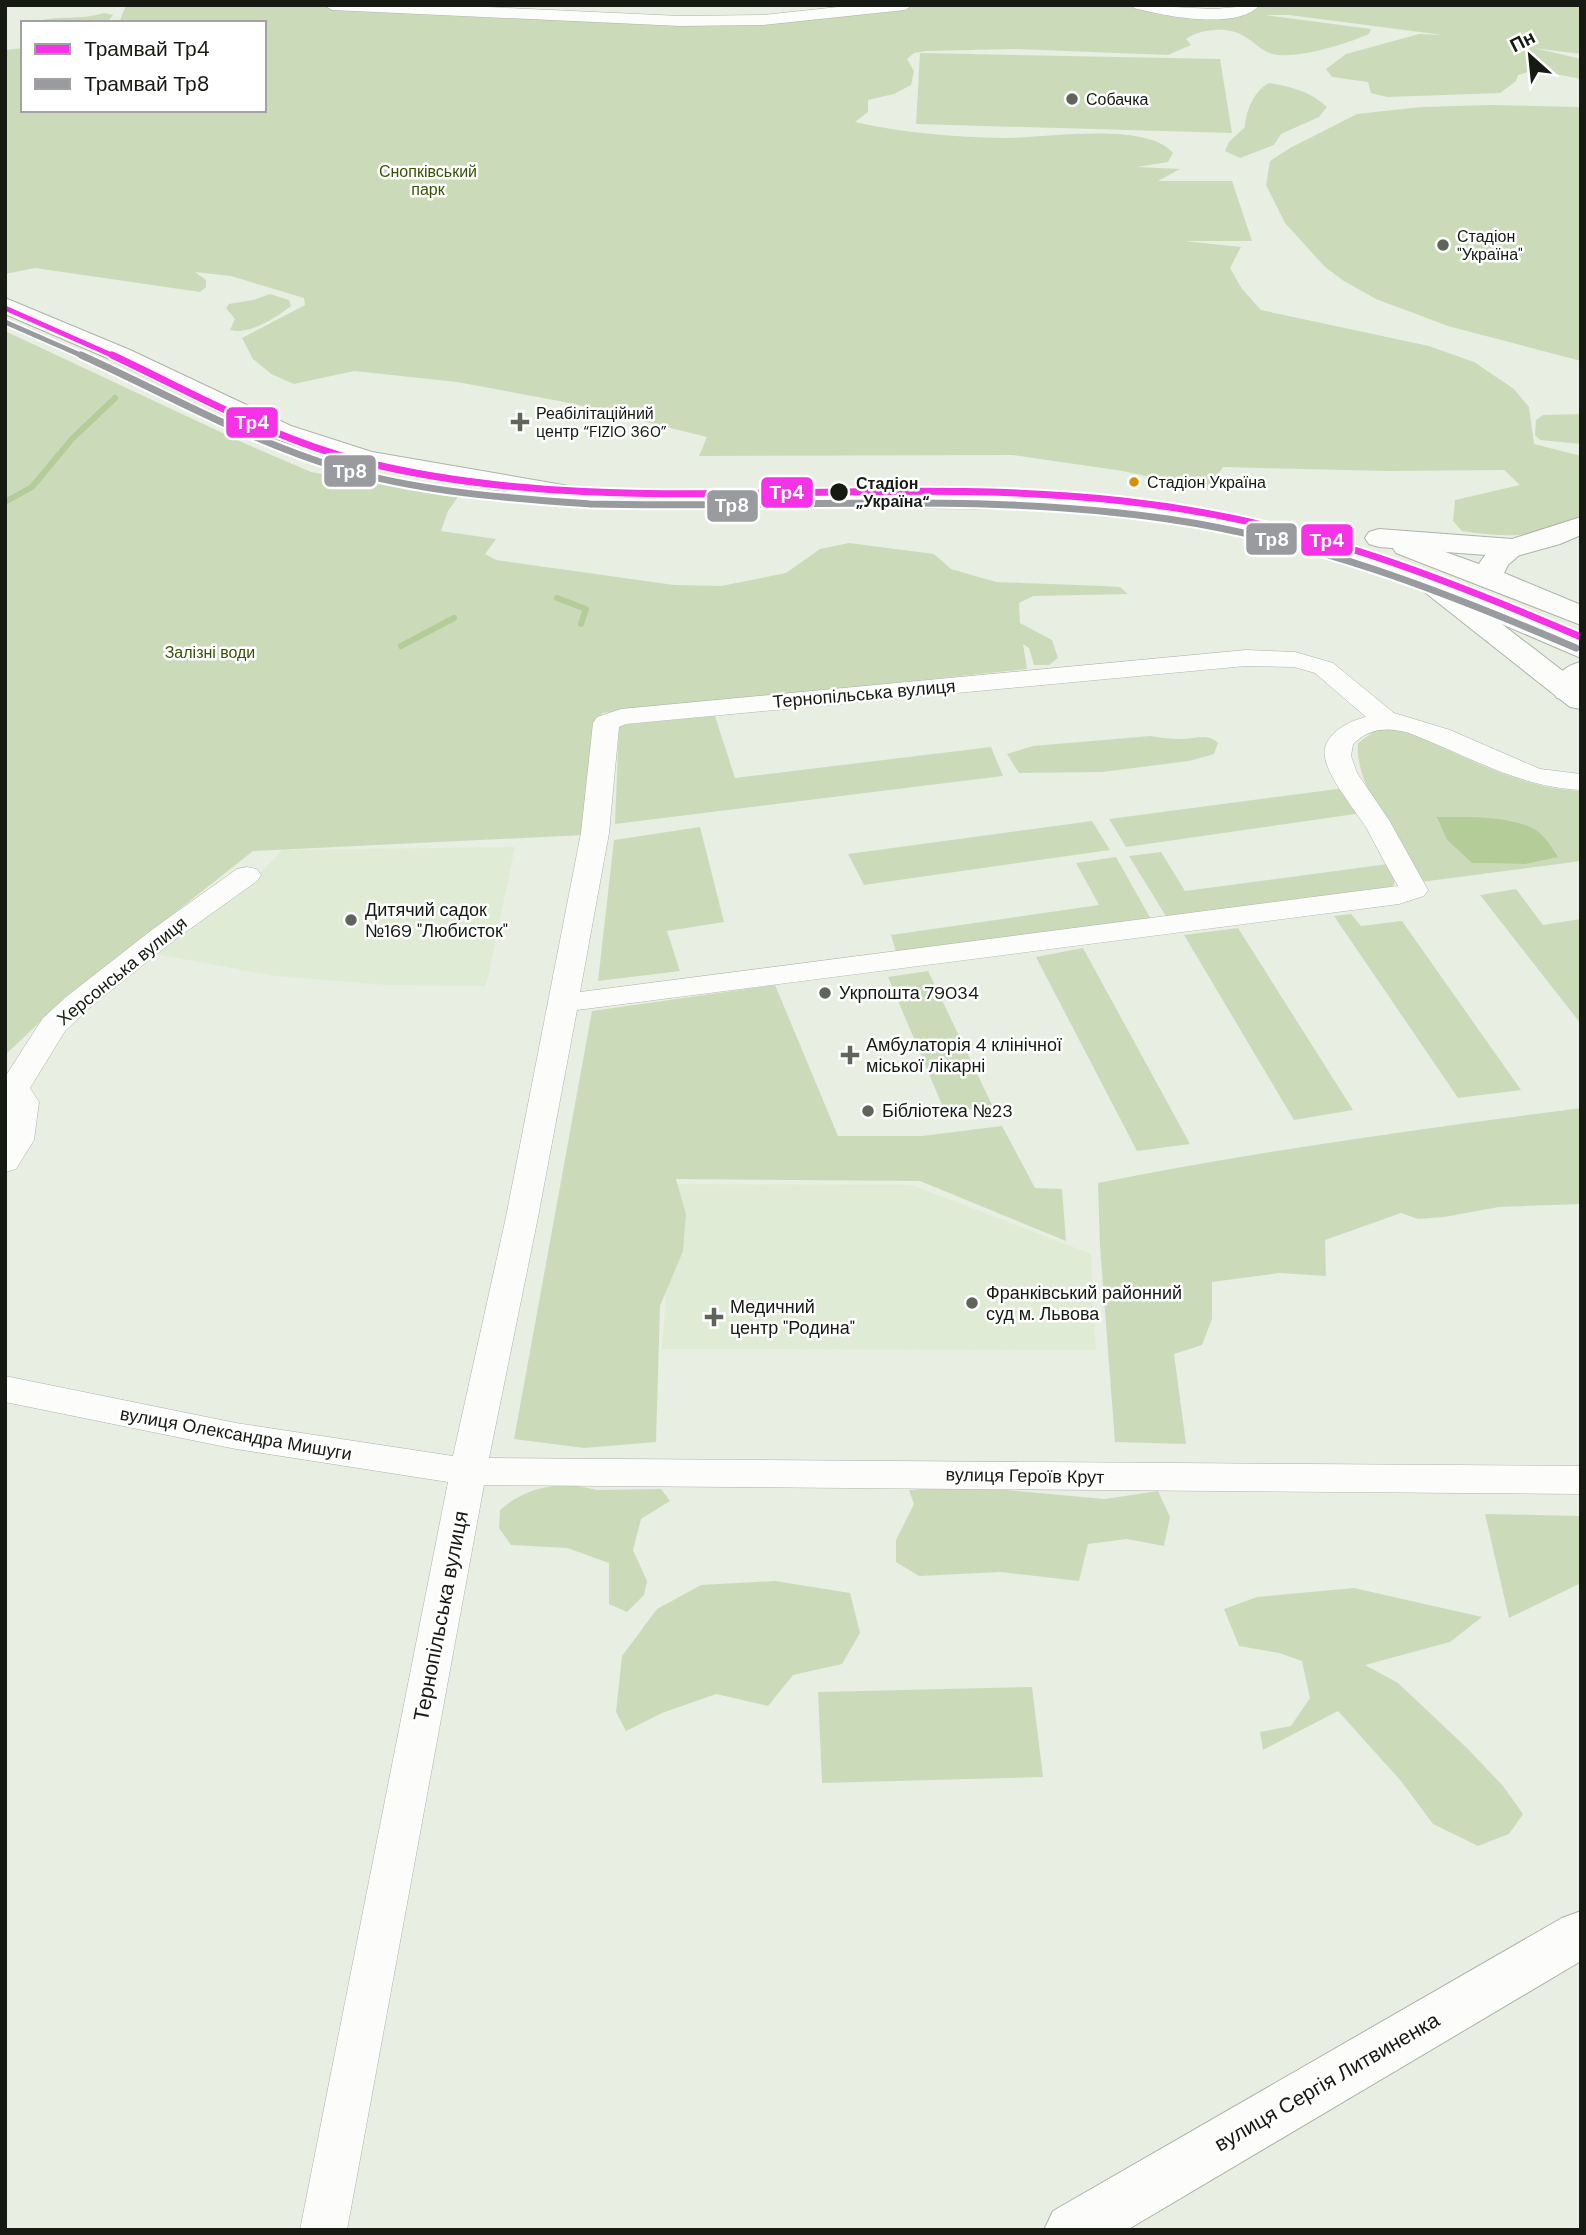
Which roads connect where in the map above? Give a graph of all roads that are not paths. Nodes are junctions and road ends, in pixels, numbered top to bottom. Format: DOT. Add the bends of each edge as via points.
graph roads {
  1 [pos="332,5"];
  2 [pos="905,5"];
  3 [pos="1140,5"];
  4 [pos="1252,5"];
  5 [pos="5,305"];
  6 [pos="504,481"];
  7 [pos="1581,525"];
  8 [pos="1379,538"];
  9 [pos="1513,548"];
  10 [pos="1488,577"];
  11 [pos="1432,584"];
  12 [pos="1581,617"];
  13 [pos="1581,649"];
  14 [pos="1577,687"];
  15 [pos="1386,719"];
  16 [pos="1581,782"];
  17 [pos="247,875"];
  18 [pos="563,1003"];
  19 [pos="5,1162"];
  20 [pos="5,1389"];
  21 [pos="469,1471"];
  22 [pos="1581,1480"];
  23 [pos="1581,1934"];
  24 [pos="323,2230"];
  25 [pos="1073,2230"];
  1 -- 2 [label="street" via="680,21 776,19"];
  3 -- 4 [label="street" via="1227,13 1246,11"];
  5 -- 6 [label="main road" via="282,432 368,460"];
  6 -- 8 [label="main road" via="867,477 1057,482 1168,497"];
  6 -- 11 [label="main road" via="621,499 1007,500 1143,508 1292,535"];
  7 -- 9 [label="main road"];
  8 -- 9 [label="main road"];
  8 -- 10 [label="main road"];
  9 -- 10 [label="main road" via="1495,561"];
  10 -- 12 [label="main road"];
  11 -- 13 [label="main road"];
  11 -- 14 [label="main road"];
  15 -- 16 [label="street, Тернопільська вулиця" via="1533,775"];
  15 -- 18 [label="street" via="1345,737 1337,752 1343,774 1414,890"];
  15 -- 18 [label="street, Тернопільська вулиця" via="1324,668 1295,660 1246,658 621,717 606,723 595,833"];
  17 -- 19 [label="street, Херсонська вулиця" via="163,935 54,1025 14,1088 23,1102 20,1128"];
  18 -- 21 [label="street, Тернопільська вулиця"];
  20 -- 21 [label="street, вулиця Олександра Мишуги" via="390,1462"];
  21 -- 22 [label="street, вулиця Героїв Крут"];
  21 -- 24 [label="street, Тернопільська вулиця"];
  23 -- 25 [label="main road, вулиця Сергія Литвиненка"];
}
